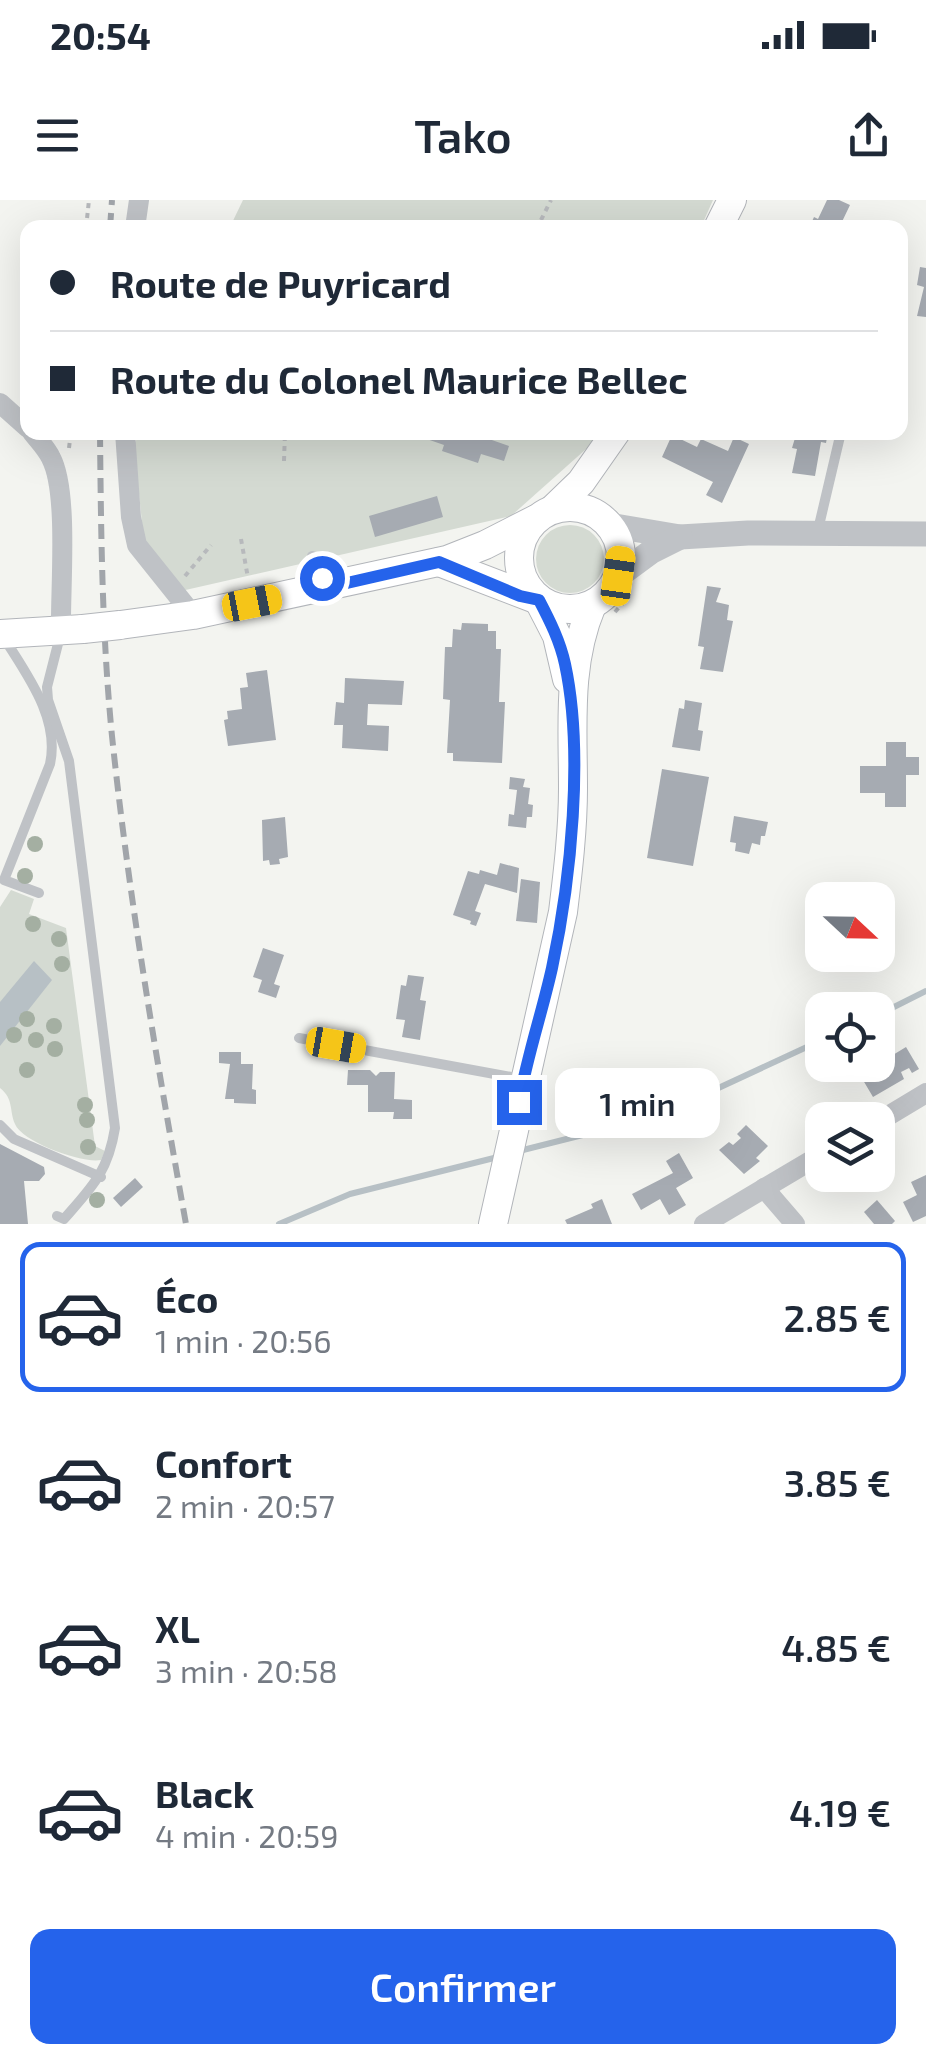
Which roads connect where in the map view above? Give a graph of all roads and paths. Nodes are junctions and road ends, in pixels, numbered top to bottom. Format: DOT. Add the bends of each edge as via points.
graph roads {
  1 [pos="551,200"];
  2 [pos="541,220"];
  3 [pos="0,403"];
  4 [pos="20,421"];
  5 [pos="38,440"];
  6 [pos="126,440"];
  7 [pos="285,440"];
  8 [pos="839,440"];
  9 [pos="611,441"];
  10 [pos="284,462"];
  11 [pos="544,514"];
  12 [pos="606,521"];
  13 [pos="926,534"];
  14 [pos="816,535"];
  15 [pos="680,537"];
  16 [pos="241,538"];
  17 [pos="210,545"];
  18 [pos="312,556"];
  19 [pos="443,561"];
  20 [pos="248,575"];
  21 [pos="625,584"];
  22 [pos="325,588"];
  23 [pos="532,592"];
  24 [pos="184,603"];
  25 [pos="600,611"];
  26 [pos="72,630"];
  27 [pos="1,634"];
  28 [pos="571,720"];
  29 [pos="2,886"];
  30 [pos="38,893"];
  31 [pos="299,1038"];
  32 [pos="523,1080"];
  33 [pos="924,1100"];
  34 [pos="895,1114"];
  35 [pos="0,1124"];
  36 [pos="805,1164"];
  37 [pos="101,1177"];
  38 [pos="764,1188"];
  39 [pos="60,1220"];
  40 [pos="492,1224"];
  41 [pos="704,1224"];
  42 [pos="795,1224"];
  1 -- 2 [label="path"];
  3 -- 4 [label="street"];
  5 -- 26 [label="street" via="53,460 57,480"];
  6 -- 24 [label="street" via="133,533 146,560"];
  7 -- 10 [label="path"];
  8 -- 14 [label="lane"];
  9 -- 11 [label="main road" via="581,482"];
  9 -- 12 [label="main road" via="596,495"];
  11 -- 12 [label="main road" via="572,507"];
  11 -- 19 [label="main road"];
  11 -- 23 [label="main road" via="521,540 518,562"];
  12 -- 15 [label="street"];
  12 -- 21 [label="main road"];
  13 -- 14 [label="street"];
  14 -- 15 [label="street"];
  15 -- 21 [label="street" via="652,551"];
  16 -- 20 [label="path"];
  17 -- 24 [label="path" via="188,572"];
  18 -- 22 [label="lane"];
  19 -- 22 [label="main road"];
  19 -- 23 [label="main road" via="486,565"];
  21 -- 25 [label="path"];
  21 -- 25 [label="main road" via="608,593"];
  22 -- 24 [label="main road"];
  23 -- 25 [label="main road" via="556,608"];
  23 -- 28 [label="main road" via="557,636"];
  24 -- 26 [label="main road, bridge" via="120,625"];
  25 -- 28 [label="main road" via="580,632"];
  26 -- 27 [label="main road"];
  26 -- 37 [label="lane" via="48,700 68,761 115,1128"];
  27 -- 29 [label="lane" via="35,687 52,746"];
  28 -- 32 [label="main road" via="563,912"];
  29 -- 30 [label="lane"];
  31 -- 32 [label="lane"];
  32 -- 40 [label="main road"];
  33 -- 34 [label="street"];
  35 -- 37 [label="lane" via="14,1139"];
  36 -- 38 [label="street"];
  37 -- 39 [label="lane"];
  38 -- 41 [label="street"];
  38 -- 42 [label="street"];
}
